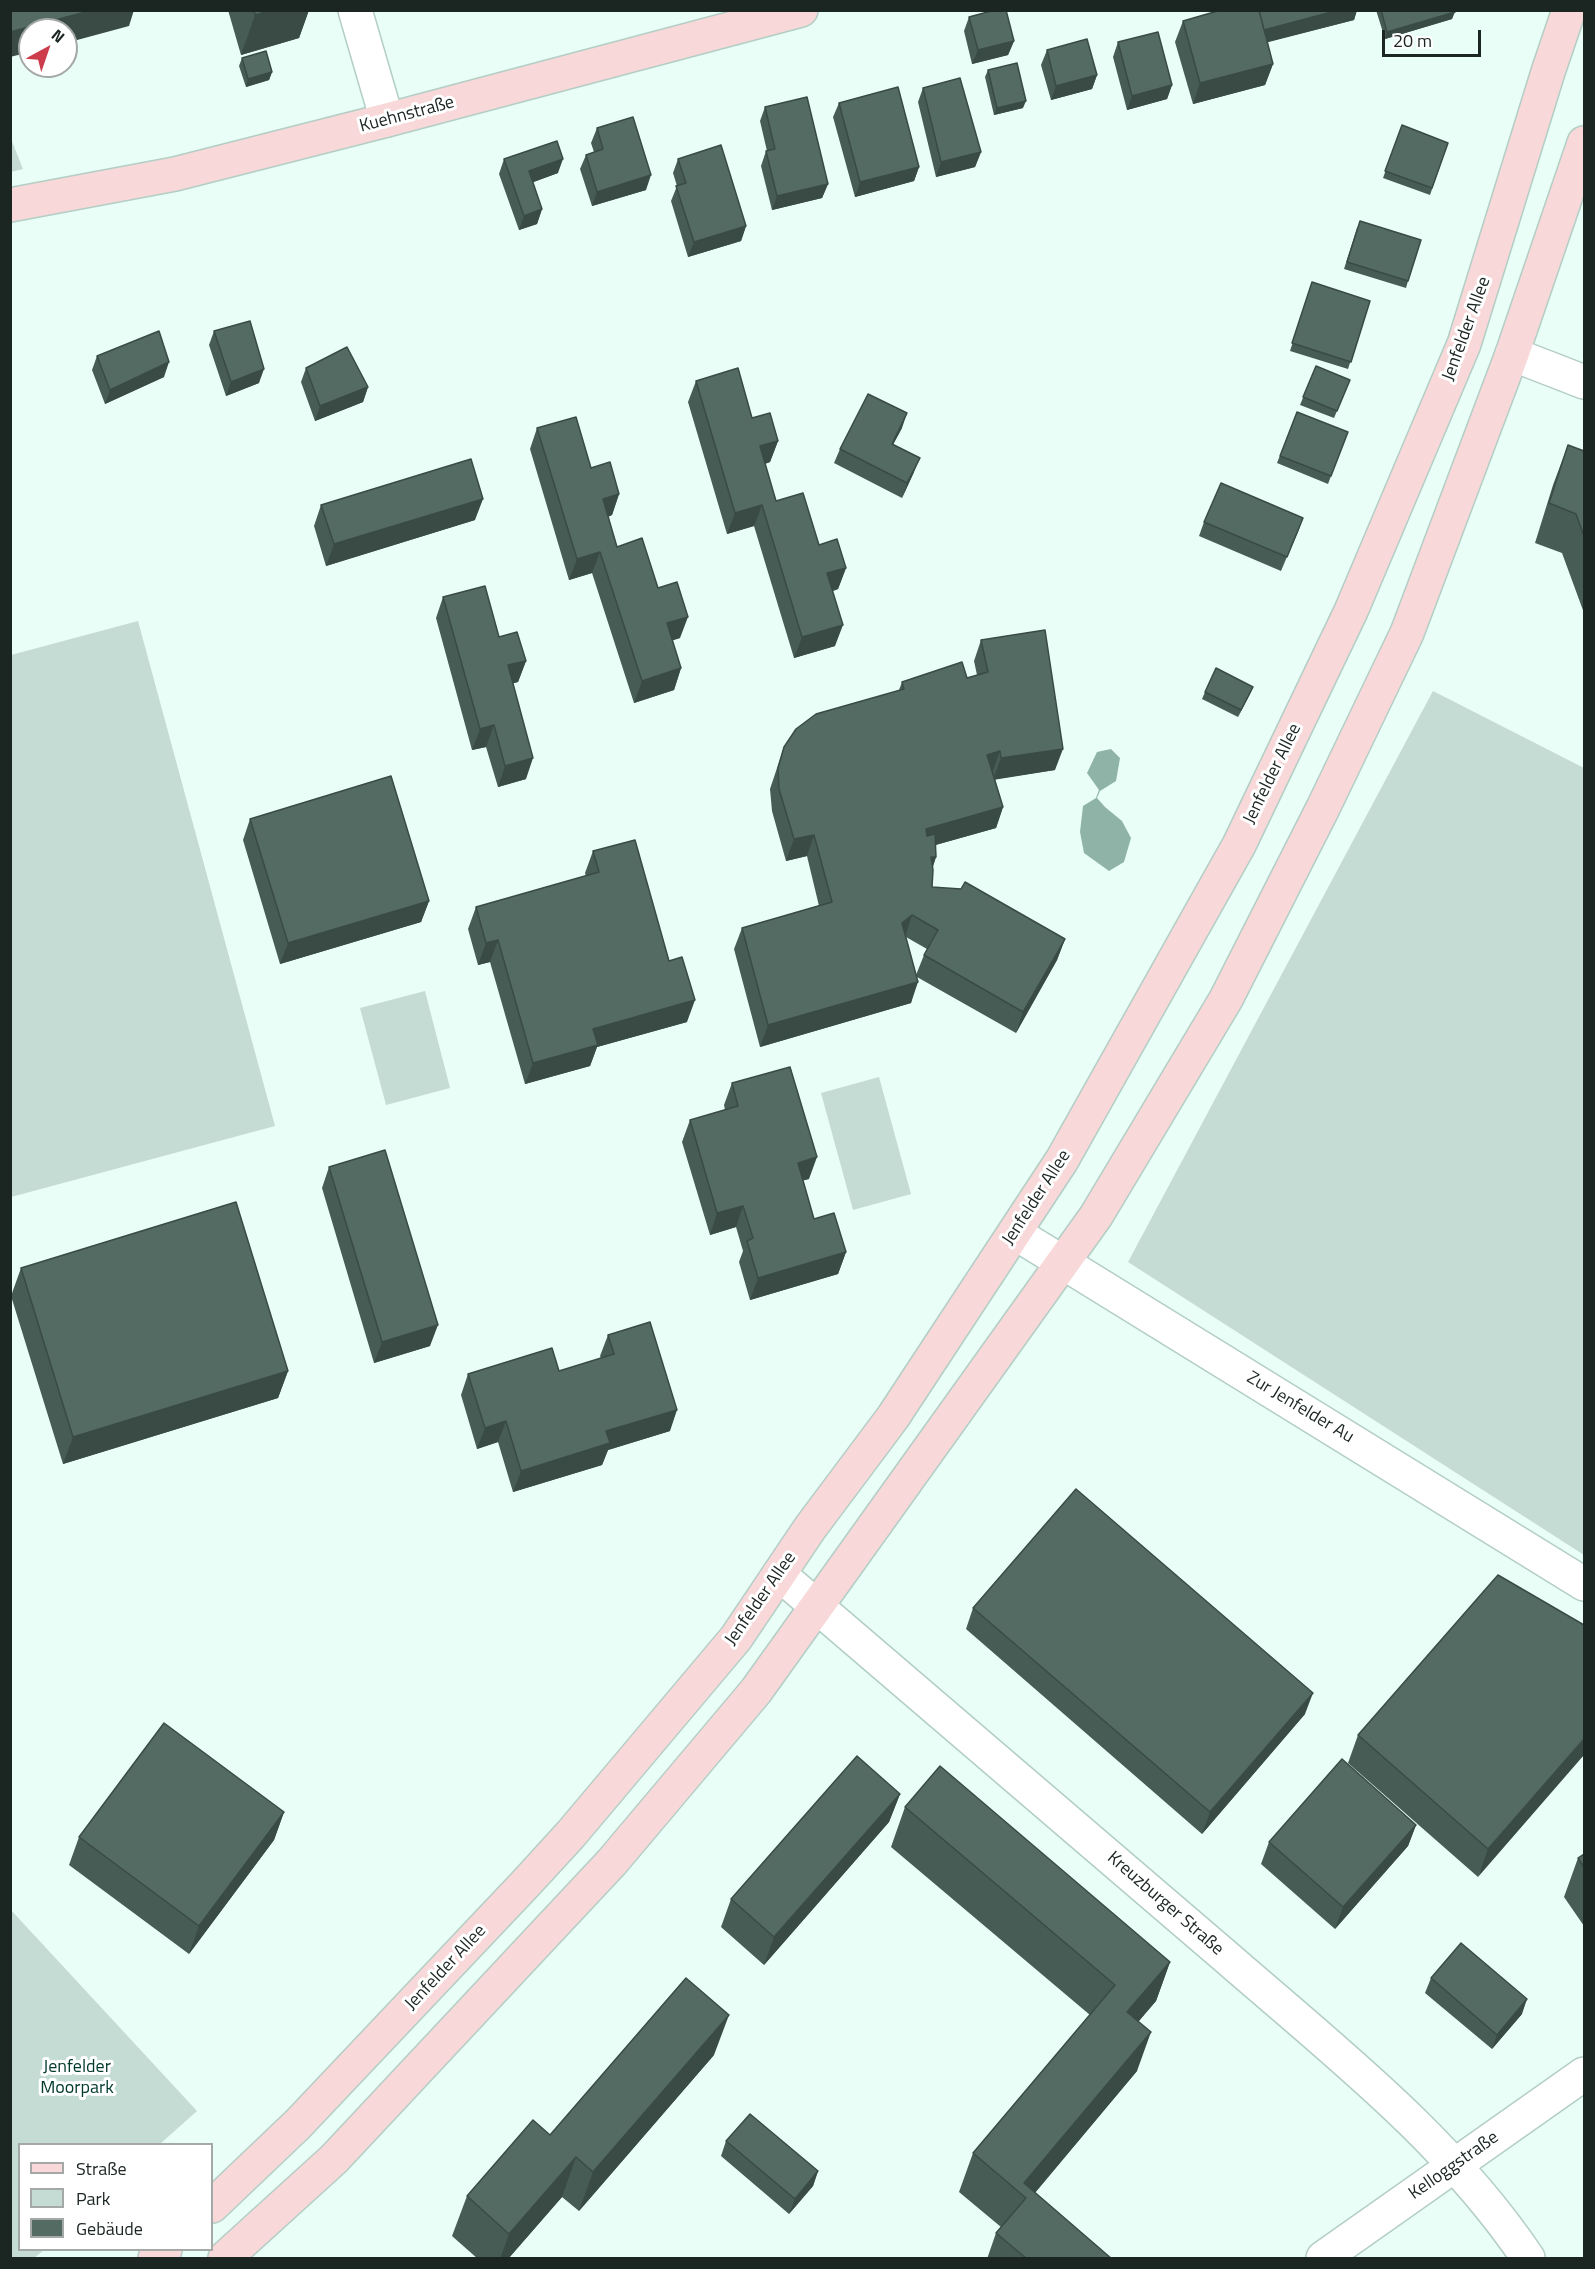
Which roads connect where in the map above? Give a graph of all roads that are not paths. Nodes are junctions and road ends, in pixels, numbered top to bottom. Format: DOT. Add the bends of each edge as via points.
graph roads {
  1 [pos="355,10"];
  2 [pos="801,10"];
  3 [pos="1569,10"];
  4 [pos="387,120"];
  5 [pos="1584,143"];
  6 [pos="10,205"];
  7 [pos="1474,316"];
  8 [pos="1512,354"];
  9 [pos="1584,381"];
  10 [pos="1015,1233"];
  11 [pos="1064,1263"];
  12 [pos="779,1574"];
  13 [pos="1584,1584"];
  14 [pos="818,1607"];
  15 [pos="1584,2074"];
  16 [pos="1455,2165"];
  17 [pos="213,2205"];
  18 [pos="225,2259"];
  19 [pos="1323,2259"];
  20 [pos="1528,2259"];
  1 -- 4 [label="street"];
  2 -- 4 [label="main road, Kuehnstraße"];
  3 -- 7 [label="main road, Jenfelder Allee"];
  4 -- 6 [label="main road, Kuehnstraße" via="175,174"];
  5 -- 8 [label="main road"];
  7 -- 8 [label="main road"];
  7 -- 10 [label="main road, Jenfelder Allee" via="1351,611 1239,845 1062,1160"];
  8 -- 9 [label="street"];
  8 -- 11 [label="main road" via="1407,633 1323,808 1226,999"];
  10 -- 11 [label="street, Zur Jenfelder Au"];
  10 -- 12 [label="main road, Jenfelder Allee" via="893,1417"];
  11 -- 13 [label="street, Zur Jenfelder Au"];
  11 -- 14 [label="main road"];
  12 -- 14 [label="street, Kreuzburger Straße"];
  12 -- 17 [label="main road, Jenfelder Allee" via="736,1638 571,1834 298,2124"];
  14 -- 16 [label="street, Kreuzburger Straße" via="1383,2092"];
  14 -- 18 [label="main road" via="756,1691 612,1863 334,2160"];
  15 -- 16 [label="street, Kelloggstraße"];
  16 -- 19 [label="street, Kelloggstraße"];
  16 -- 20 [label="street, Kreuzburger Straße"];
}
